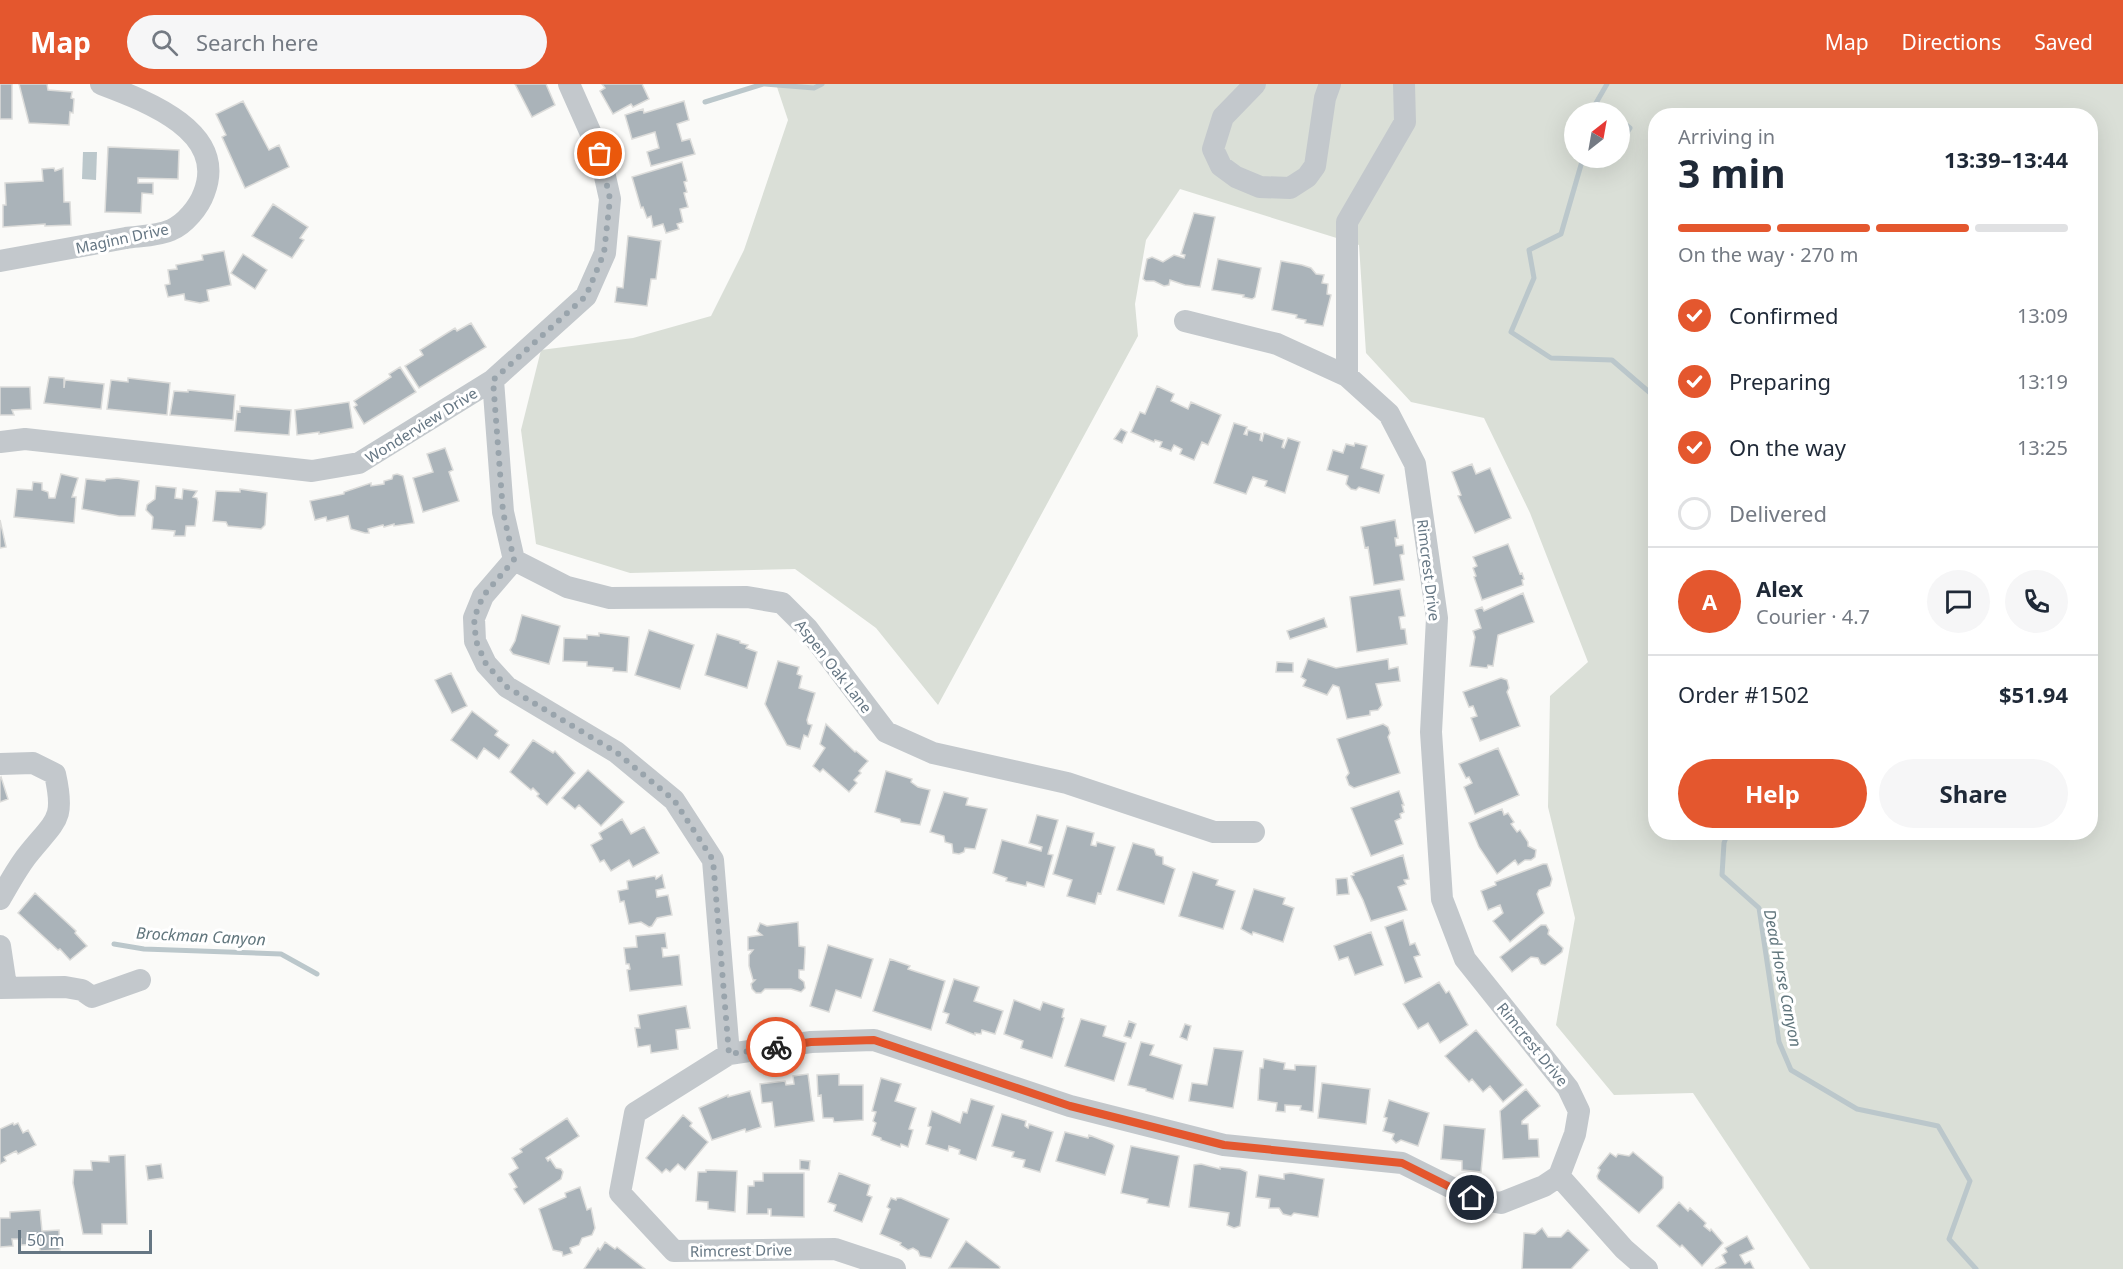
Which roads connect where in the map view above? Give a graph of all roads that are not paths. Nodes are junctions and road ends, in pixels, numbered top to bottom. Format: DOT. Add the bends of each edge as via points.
graph roads {
  1 [pos="101,84"];
  2 [pos="569,84"];
  3 [pos="1255,84"];
  4 [pos="1330,84"];
  5 [pos="1404,84"];
  6 [pos="0,261"];
  7 [pos="1185,321"];
  8 [pos="1347,376"];
  9 [pos="493,380"];
  10 [pos="0,442"];
  11 [pos="514,560"];
  12 [pos="0,764"];
  13 [pos="1254,832"];
  14 [pos="0,899"];
  15 [pos="0,946"];
  16 [pos="140,980"];
  17 [pos="3,987"];
  18 [pos="729,1054"];
  19 [pos="1559,1176"];
  20 [pos="895,1269"];
  21 [pos="1647,1269"];
  1 -- 6 [label="street, Maginn Drive" via="179,121 203,146 208,182 199,206 172,230"];
  2 -- 9 [label="street, Wonderview Drive" via="600,154 610,199 604,253 586,296"];
  3 -- 4 [label="street" via="1223,117 1213,149 1221,166 1236,177 1260,187 1290,188 1315,166"];
  5 -- 8 [label="street" via="1405,122 1347,222"];
  7 -- 8 [label="street, Rimcrest Drive" via="1277,344"];
  8 -- 19 [label="street, Rimcrest Drive" via="1389,414 1415,464 1437,618 1431,732 1442,899 1465,959 1568,1088 1578,1111 1573,1142"];
  9 -- 10 [label="street, Wonderview Drive" via="360,463 312,471 25,439"];
  9 -- 11 [label="street" via="503,512"];
  11 -- 13 [label="street, Aspen Oak Lane" via="567,587 610,598 747,597 782,603 807,628 886,732 933,753 1067,783 1214,832"];
  11 -- 18 [label="street" via="483,596 474,618 476,641 486,664 507,687 616,752 674,800 713,860"];
  12 -- 14 [label="street" via="33,763 55,774 61,800 54,826 29,853"];
  15 -- 17 [label="street"];
  16 -- 17 [label="street" via="92,998 82,990 65,987"];
  18 -- 19 [label="street, Rimcrest Drive" via="811,1042 874,1040 1081,1109 1224,1145 1402,1163 1472,1198 1501,1203"];
  18 -- 20 [label="street, Rimcrest Drive" via="635,1113 620,1193 674,1251 835,1249"];
  19 -- 21 [label="street"];
}
